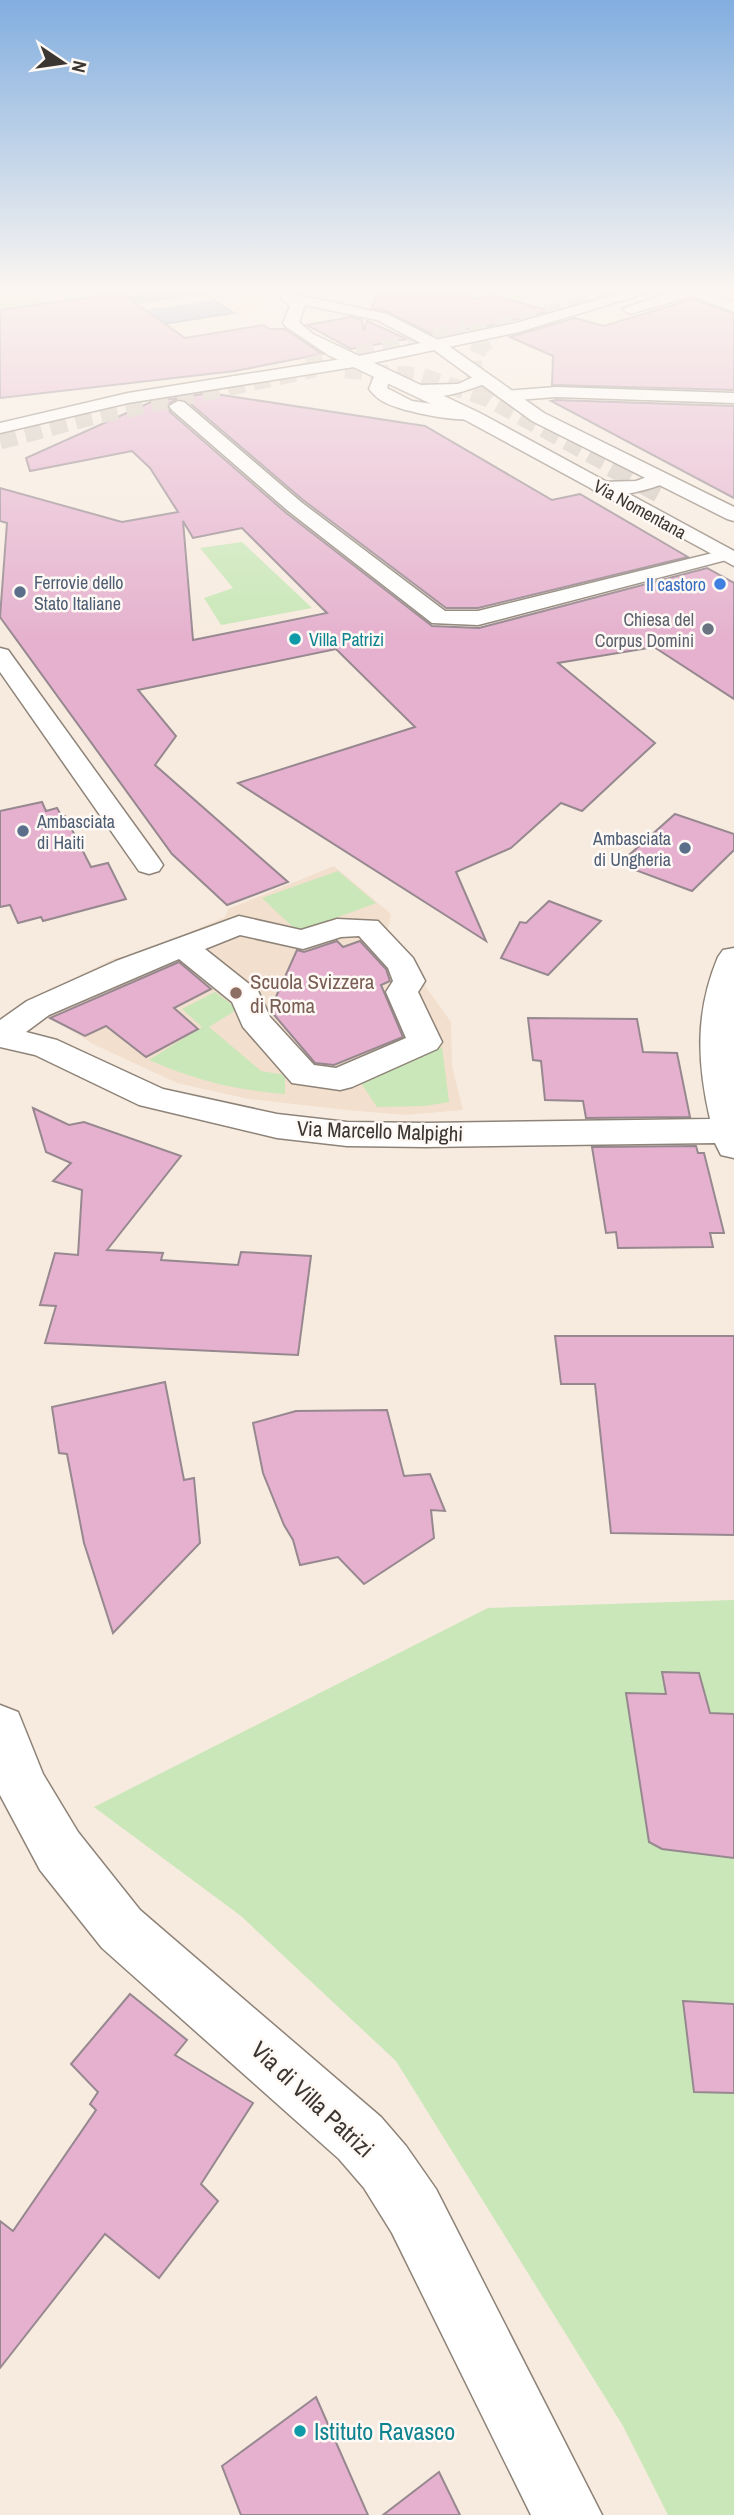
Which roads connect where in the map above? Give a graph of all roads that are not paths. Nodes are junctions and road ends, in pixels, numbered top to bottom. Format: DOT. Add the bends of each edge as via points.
graph roads {
  1 [pos="92,406"];
  2 [pos="170,406"];
  3 [pos="194,406"];
  4 [pos="419,406"];
  5 [pos="455,406"];
  6 [pos="522,406"];
  7 [pos="174,411"];
  8 [pos="531,412"];
  9 [pos="473,415"];
  10 [pos="493,426"];
  11 [pos="0,428"];
  12 [pos="50,435"];
  13 [pos="601,488"];
  14 [pos="658,491"];
  15 [pos="734,515"];
  16 [pos="734,532"];
  17 [pos="731,554"];
  18 [pos="0,654"];
  19 [pos="149,865"];
  20 [pos="185,948"];
  21 [pos="734,957"];
  22 [pos="0,1037"];
  23 [pos="733,1136"];
  24 [pos="0,1729"];
  25 [pos="567,2515"];
  1 -- 11 [label="street"];
  2 -- 7 [label="street"];
  3 -- 7 [label="street"];
  4 -- 9 [label="street"];
  5 -- 9 [label="street, Via Nomentana"];
  6 -- 8 [label="street, Via Nomentana"];
  7 -- 12 [label="street"];
  7 -- 17 [label="street" via="440,618 478,618"];
  8 -- 10 [label="street"];
  8 -- 14 [label="street, Via Nomentana"];
  9 -- 10 [label="street, Via Nomentana"];
  10 -- 13 [label="street, Via Nomentana"];
  13 -- 14 [label="street"];
  13 -- 17 [label="street, Via Nomentana"];
  14 -- 15 [label="street, Via Nomentana"];
  14 -- 16 [label="street"];
  14 -- 17 [label="street"];
  18 -- 19 [label="street"];
  20 -- 20 [label="street" via="239,925 303,940 337,928 367,927 402,965 409,981 402,992 425,1042 340,1080 304,1075 255,1020 247,998"];
  20 -- 22 [label="street" via="38,1008"];
  21 -- 23 [label="street" via="718,999 713,1048"];
  22 -- 23 [label="street, Via Marcello Malpighi" via="45,1047 151,1097 246,1122 289,1128 347,1134"];
  24 -- 25 [label="street, Via di Villa Patrizi" via="23,1789 59,1851 121,1929 305,2087 385,2167 414,2210"];
}
